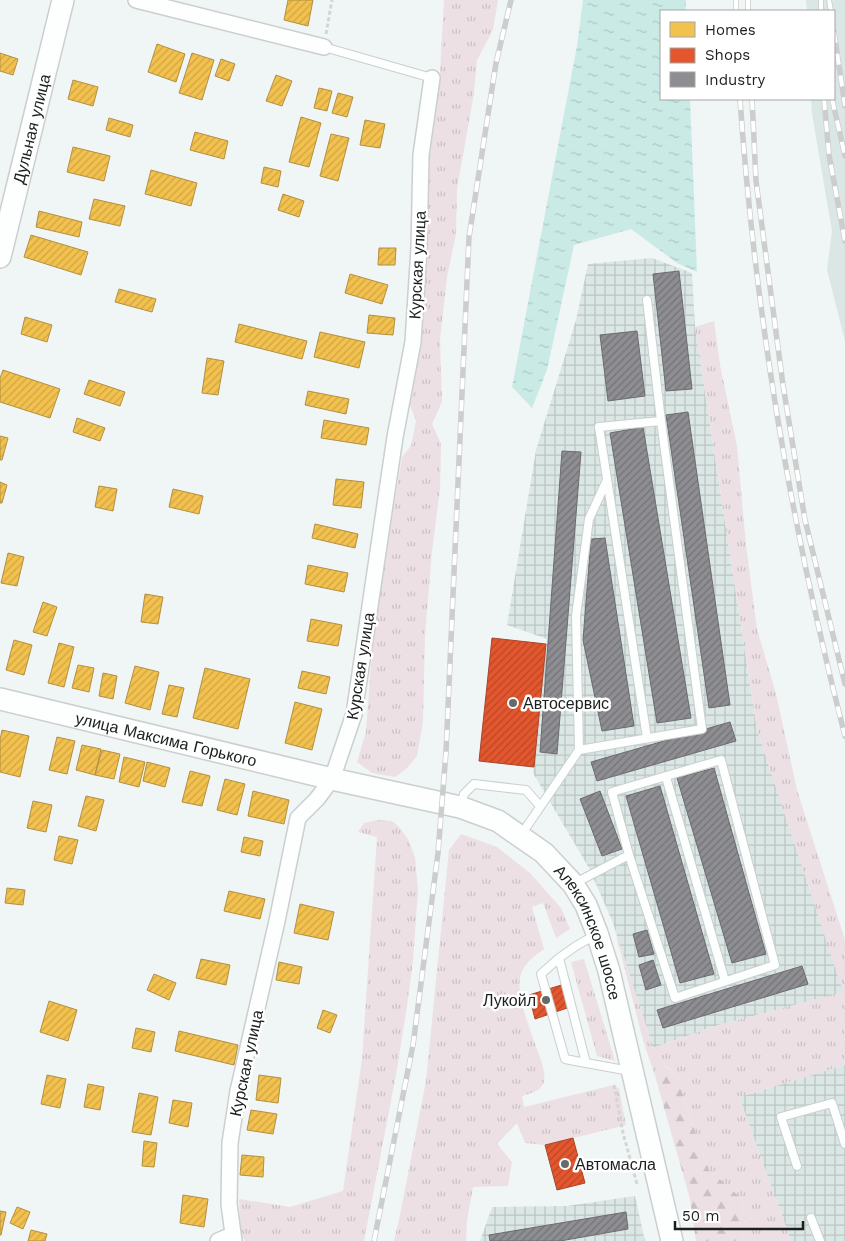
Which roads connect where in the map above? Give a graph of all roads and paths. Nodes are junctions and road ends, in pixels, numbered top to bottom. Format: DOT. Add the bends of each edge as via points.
graph roads {
  1 [pos="63,0"];
  2 [pos="136,0"];
  3 [pos="332,0"];
  4 [pos="324,46"];
  5 [pos="432,78"];
  6 [pos="0,258"];
  7 [pos="647,300"];
  8 [pos="661,421"];
  9 [pos="607,480"];
  10 [pos="0,699"];
  11 [pos="647,738"];
  12 [pos="579,750"];
  13 [pos="666,776"];
  14 [pos="332,779"];
  15 [pos="540,806"];
  16 [pos="460,807"];
  17 [pos="520,835"];
  18 [pos="629,856"];
  19 [pos="573,884"];
  20 [pos="598,933"];
  21 [pos="559,958"];
  22 [pos="725,981"];
  23 [pos="586,1063"];
  24 [pos="632,1071"];
  25 [pos="614,1085"];
  26 [pos="845,1144"];
  27 [pos="797,1166"];
  28 [pos="639,1189"];
  29 [pos="811,1218"];
  30 [pos="233,1238"];
  31 [pos="218,1241"];
  32 [pos="672,1241"];
  33 [pos="820,1241"];
  1 -- 6 [label="main road, Дульная улица"];
  2 -- 4 [label="street"];
  3 -- 4 [label="path"];
  4 -- 5 [label="lane"];
  5 -- 14 [label="street, Курская улица" via="421,155 413,342 354,714"];
  7 -- 8 [label="lane"];
  8 -- 9 [label="lane" via="599,427"];
  8 -- 11 [label="lane" via="702,729"];
  9 -- 11 [label="lane"];
  9 -- 12 [label="lane" via="589,519 576,616"];
  10 -- 14 [label="main road, улица Максима Горького"];
  11 -- 12 [label="lane"];
  12 -- 15 [label="lane"];
  13 -- 18 [label="lane" via="612,792"];
  13 -- 22 [label="lane"];
  13 -- 22 [label="lane" via="721,760 775,965"];
  14 -- 16 [label="main road, Алексинское шоссе"];
  14 -- 30 [label="street, Курская улица" via="298,818 238,1091 230,1143 229,1204"];
  15 -- 16 [label="lane" via="526,790 474,784 464,794"];
  15 -- 17 [label="lane"];
  16 -- 17 [label="main road, Алексинское шоссе" via="498,821"];
  17 -- 19 [label="main road, Алексинское шоссе" via="544,853"];
  18 -- 19 [label="lane"];
  18 -- 22 [label="lane" via="675,998"];
  19 -- 20 [label="main road, Алексинское шоссе"];
  20 -- 21 [label="lane"];
  20 -- 24 [label="main road, Алексинское шоссе"];
  21 -- 23 [label="lane"];
  21 -- 23 [label="lane" via="541,974 565,1059"];
  23 -- 24 [label="lane"];
  24 -- 32 [label="main road, Алексинское шоссе"];
  25 -- 28 [label="path"];
  26 -- 27 [label="lane" via="832,1103 781,1117"];
  29 -- 33 [label="lane"];
  30 -- 31 [label="street, Курская улица"];
}
